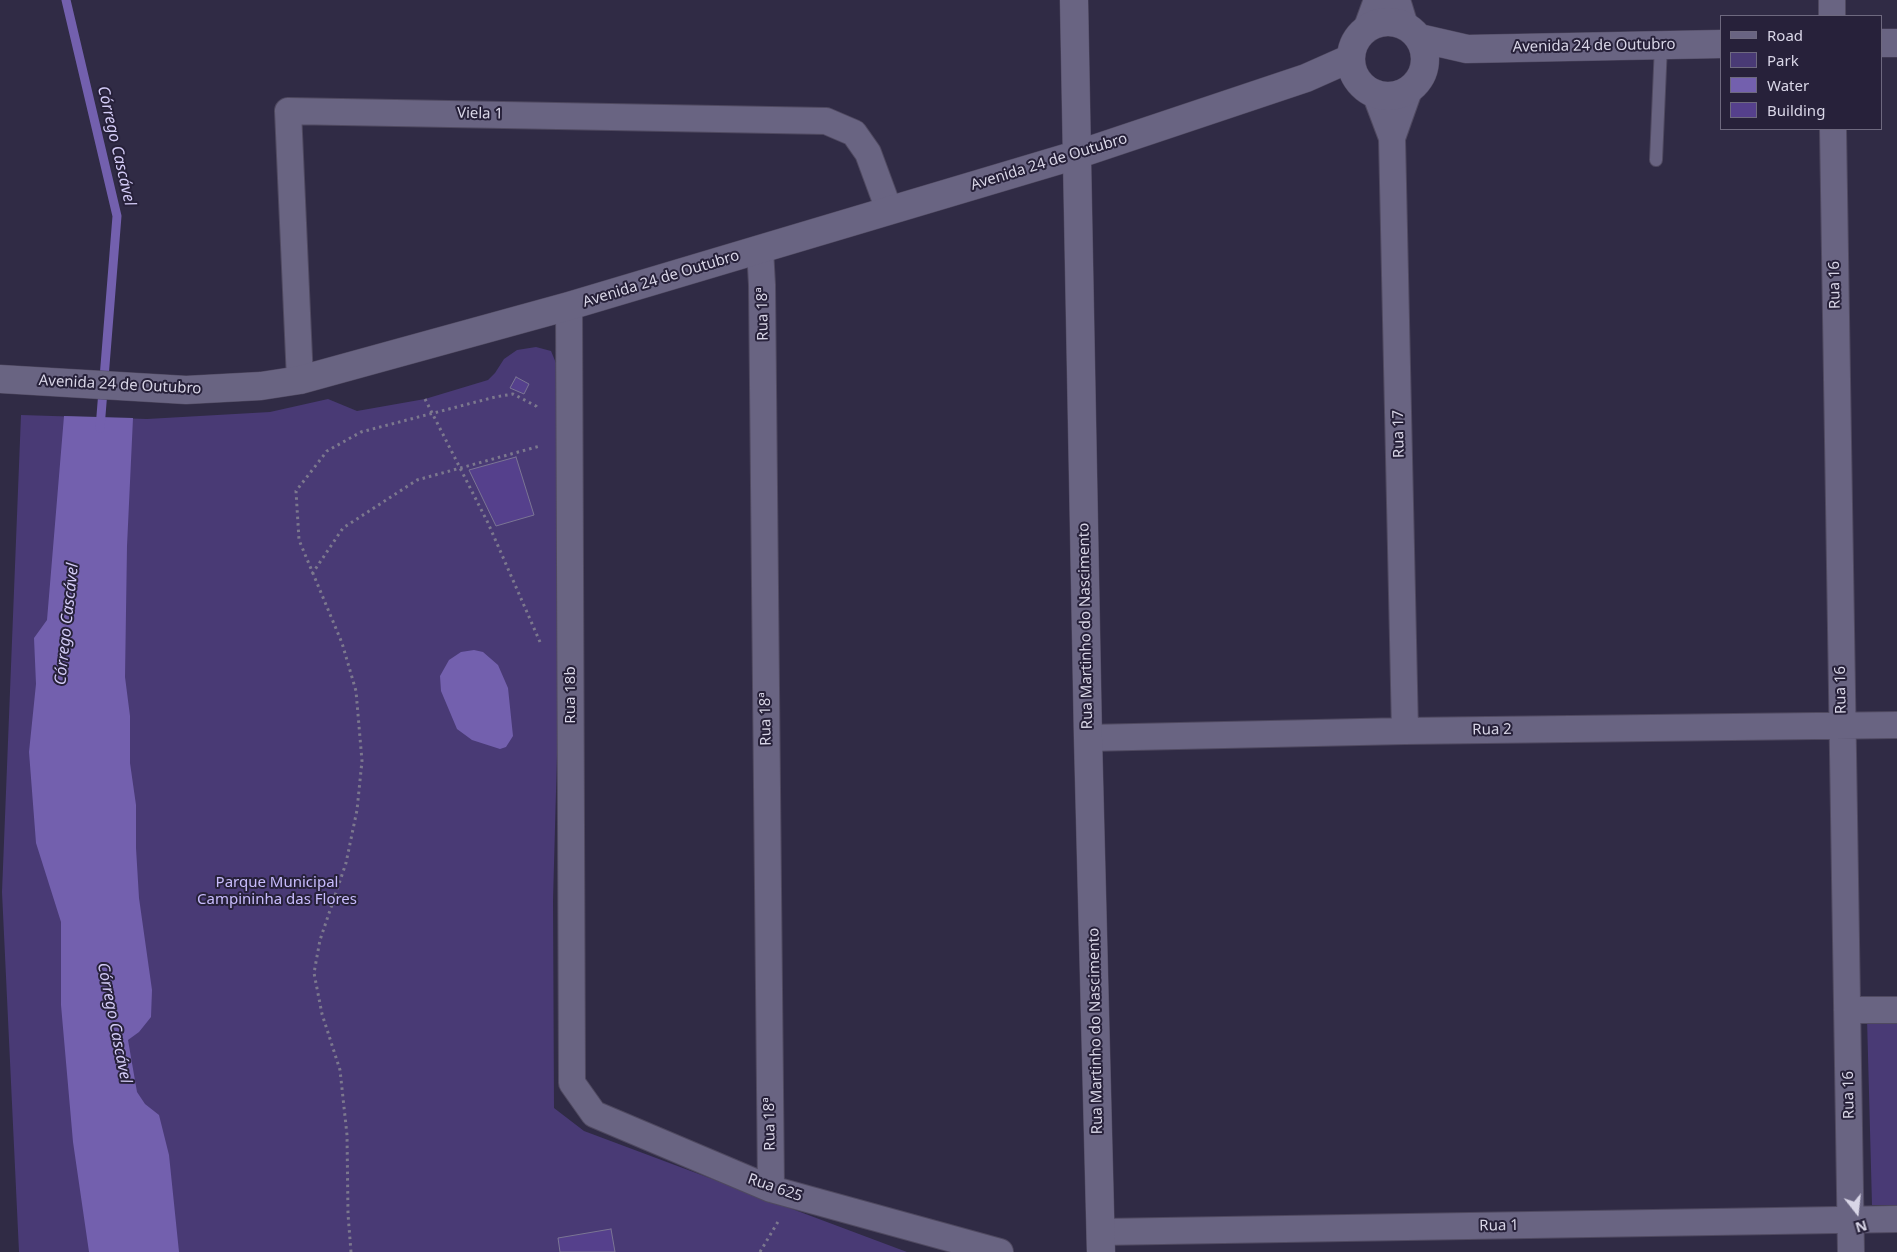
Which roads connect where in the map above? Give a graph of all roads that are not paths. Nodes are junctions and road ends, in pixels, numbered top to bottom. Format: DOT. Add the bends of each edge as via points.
graph roads {
  1 [pos="1074,0"];
  2 [pos="1377,0"];
  3 [pos="1398,0"];
  4 [pos="1832,0"];
  5 [pos="1832,15"];
  6 [pos="1366,30"];
  7 [pos="1412,32"];
  8 [pos="1882,43"];
  9 [pos="1897,43"];
  10 [pos="1720,44"];
  11 [pos="1661,45"];
  12 [pos="1467,49"];
  13 [pos="1424,68"];
  14 [pos="1361,77"];
  15 [pos="1409,90"];
  16 [pos="1832,130"];
  17 [pos="1392,138"];
  18 [pos="1076,155"];
  19 [pos="1656,160"];
  20 [pos="889,210"];
  21 [pos="760,249"];
  22 [pos="569,306"];
  23 [pos="2,379"];
  24 [pos="300,380"];
  25 [pos="1897,725"];
  26 [pos="1842,726"];
  27 [pos="1405,730"];
  28 [pos="1088,738"];
  29 [pos="1847,1010"];
  30 [pos="1897,1010"];
  31 [pos="572,1083"];
  32 [pos="771,1189"];
  33 [pos="1897,1219"];
  34 [pos="1851,1220"];
  35 [pos="1101,1242"];
  36 [pos="1000,1252"];
  37 [pos="1851,1252"];
  1 -- 18 [label="street, Rua Martinho do Nascimento"];
  2 -- 6 [label="street"];
  3 -- 7 [label="street"];
  4 -- 5 [label="street"];
  6 -- 7 [label="street" via="1385,22"];
  6 -- 14 [label="street" via="1355,42"];
  7 -- 12 [label="street, Avenida 24 de Outubro"];
  7 -- 13 [label="street" via="1425,52"];
  8 -- 9 [label="street"];
  10 -- 11 [label="street, Avenida 24 de Outubro"];
  11 -- 12 [label="street, Avenida 24 de Outubro"];
  11 -- 19 [label="lane"];
  12 -- 13 [label="street, Avenida 24 de Outubro"];
  13 -- 15 [label="street" via="1419,80"];
  14 -- 15 [label="street" via="1392,96"];
  14 -- 17 [label="street, Rua 17"];
  14 -- 18 [label="street, Avenida 24 de Outubro" via="1306,78"];
  15 -- 17 [label="street, Rua 17"];
  16 -- 26 [label="street, Rua 16"];
  17 -- 27 [label="street, Rua 17"];
  18 -- 20 [label="street, Avenida 24 de Outubro"];
  18 -- 28 [label="street, Rua Martinho do Nascimento"];
  20 -- 21 [label="street, Avenida 24 de Outubro"];
  20 -- 24 [label="street, Viela 1" via="868,154 854,133 826,121 288,111"];
  21 -- 22 [label="street, Avenida 24 de Outubro"];
  21 -- 32 [label="street, Rua 18ª"];
  22 -- 24 [label="street, Avenida 24 de Outubro"];
  22 -- 31 [label="street, Rua 18b"];
  23 -- 24 [label="street, Avenida 24 de Outubro" via="186,390 261,386"];
  25 -- 26 [label="street, Rua 2"];
  26 -- 27 [label="street, Rua 2"];
  26 -- 29 [label="street, Rua 16"];
  27 -- 28 [label="street, Rua 2"];
  28 -- 35 [label="street, Rua Martinho do Nascimento"];
  29 -- 30 [label="street"];
  29 -- 34 [label="street, Rua 16"];
  31 -- 32 [label="street, Rua 625" via="594,1114"];
  32 -- 36 [label="street, Rua 625"];
  33 -- 34 [label="street, Rua 1"];
  34 -- 35 [label="street, Rua 1"];
  34 -- 37 [label="street, Rua 16"];
}
